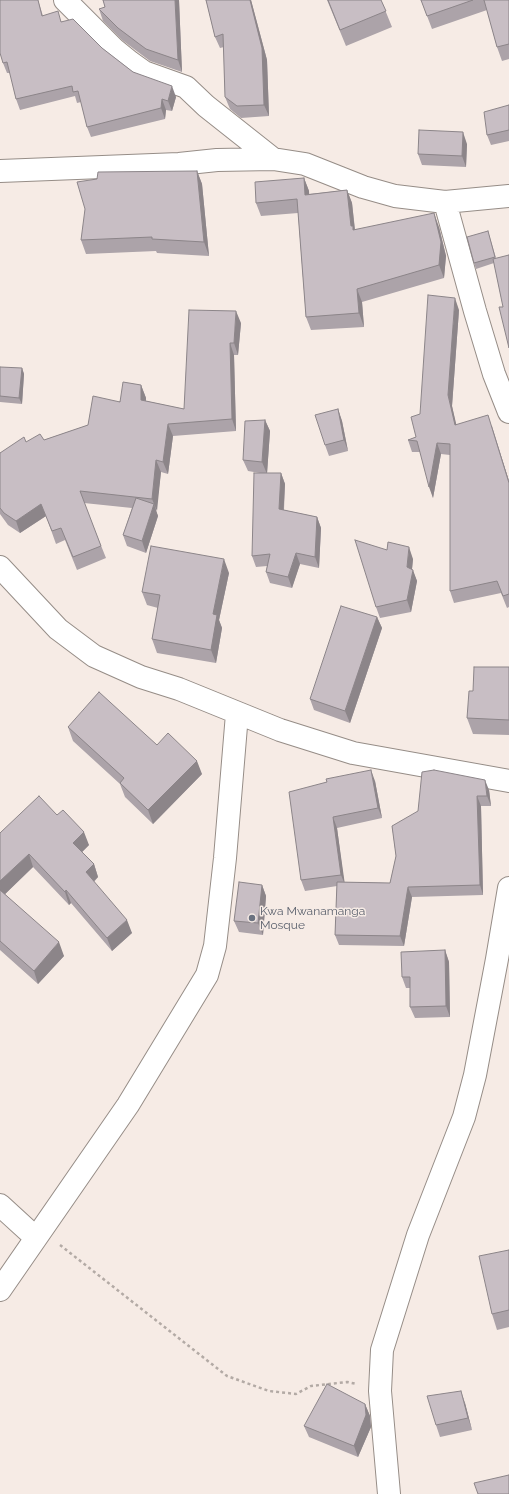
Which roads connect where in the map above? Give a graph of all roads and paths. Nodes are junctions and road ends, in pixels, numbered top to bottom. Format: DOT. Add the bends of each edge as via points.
graph roads {
  1 [pos="65,0"];
  2 [pos="273,159"];
  3 [pos="0,170"];
  4 [pos="509,196"];
  5 [pos="445,202"];
  6 [pos="509,412"];
  7 [pos="0,567"];
  8 [pos="238,714"];
  9 [pos="509,781"];
  10 [pos="509,888"];
  11 [pos="0,1205"];
  12 [pos="38,1235"];
  13 [pos="0,1290"];
  14 [pos="380,1391"];
  15 [pos="389,1494"];
  1 -- 2 [label="street" via="130,62 144,72 186,87"];
  2 -- 3 [label="street"];
  2 -- 5 [label="street" via="305,164 363,187 395,196"];
  4 -- 5 [label="street"];
  5 -- 6 [label="street" via="489,360"];
  7 -- 8 [label="street" via="58,629 94,656"];
  8 -- 9 [label="street" via="353,753"];
  8 -- 12 [label="street" via="215,946 207,975 128,1105"];
  10 -- 14 [label="street" via="475,1075 464,1117 418,1235 390,1323 382,1350"];
  11 -- 12 [label="street"];
  12 -- 13 [label="street"];
  12 -- 14 [label="path" via="56,1243 227,1376 269,1391 296,1394 311,1386 347,1382"];
  14 -- 15 [label="street"];
}
